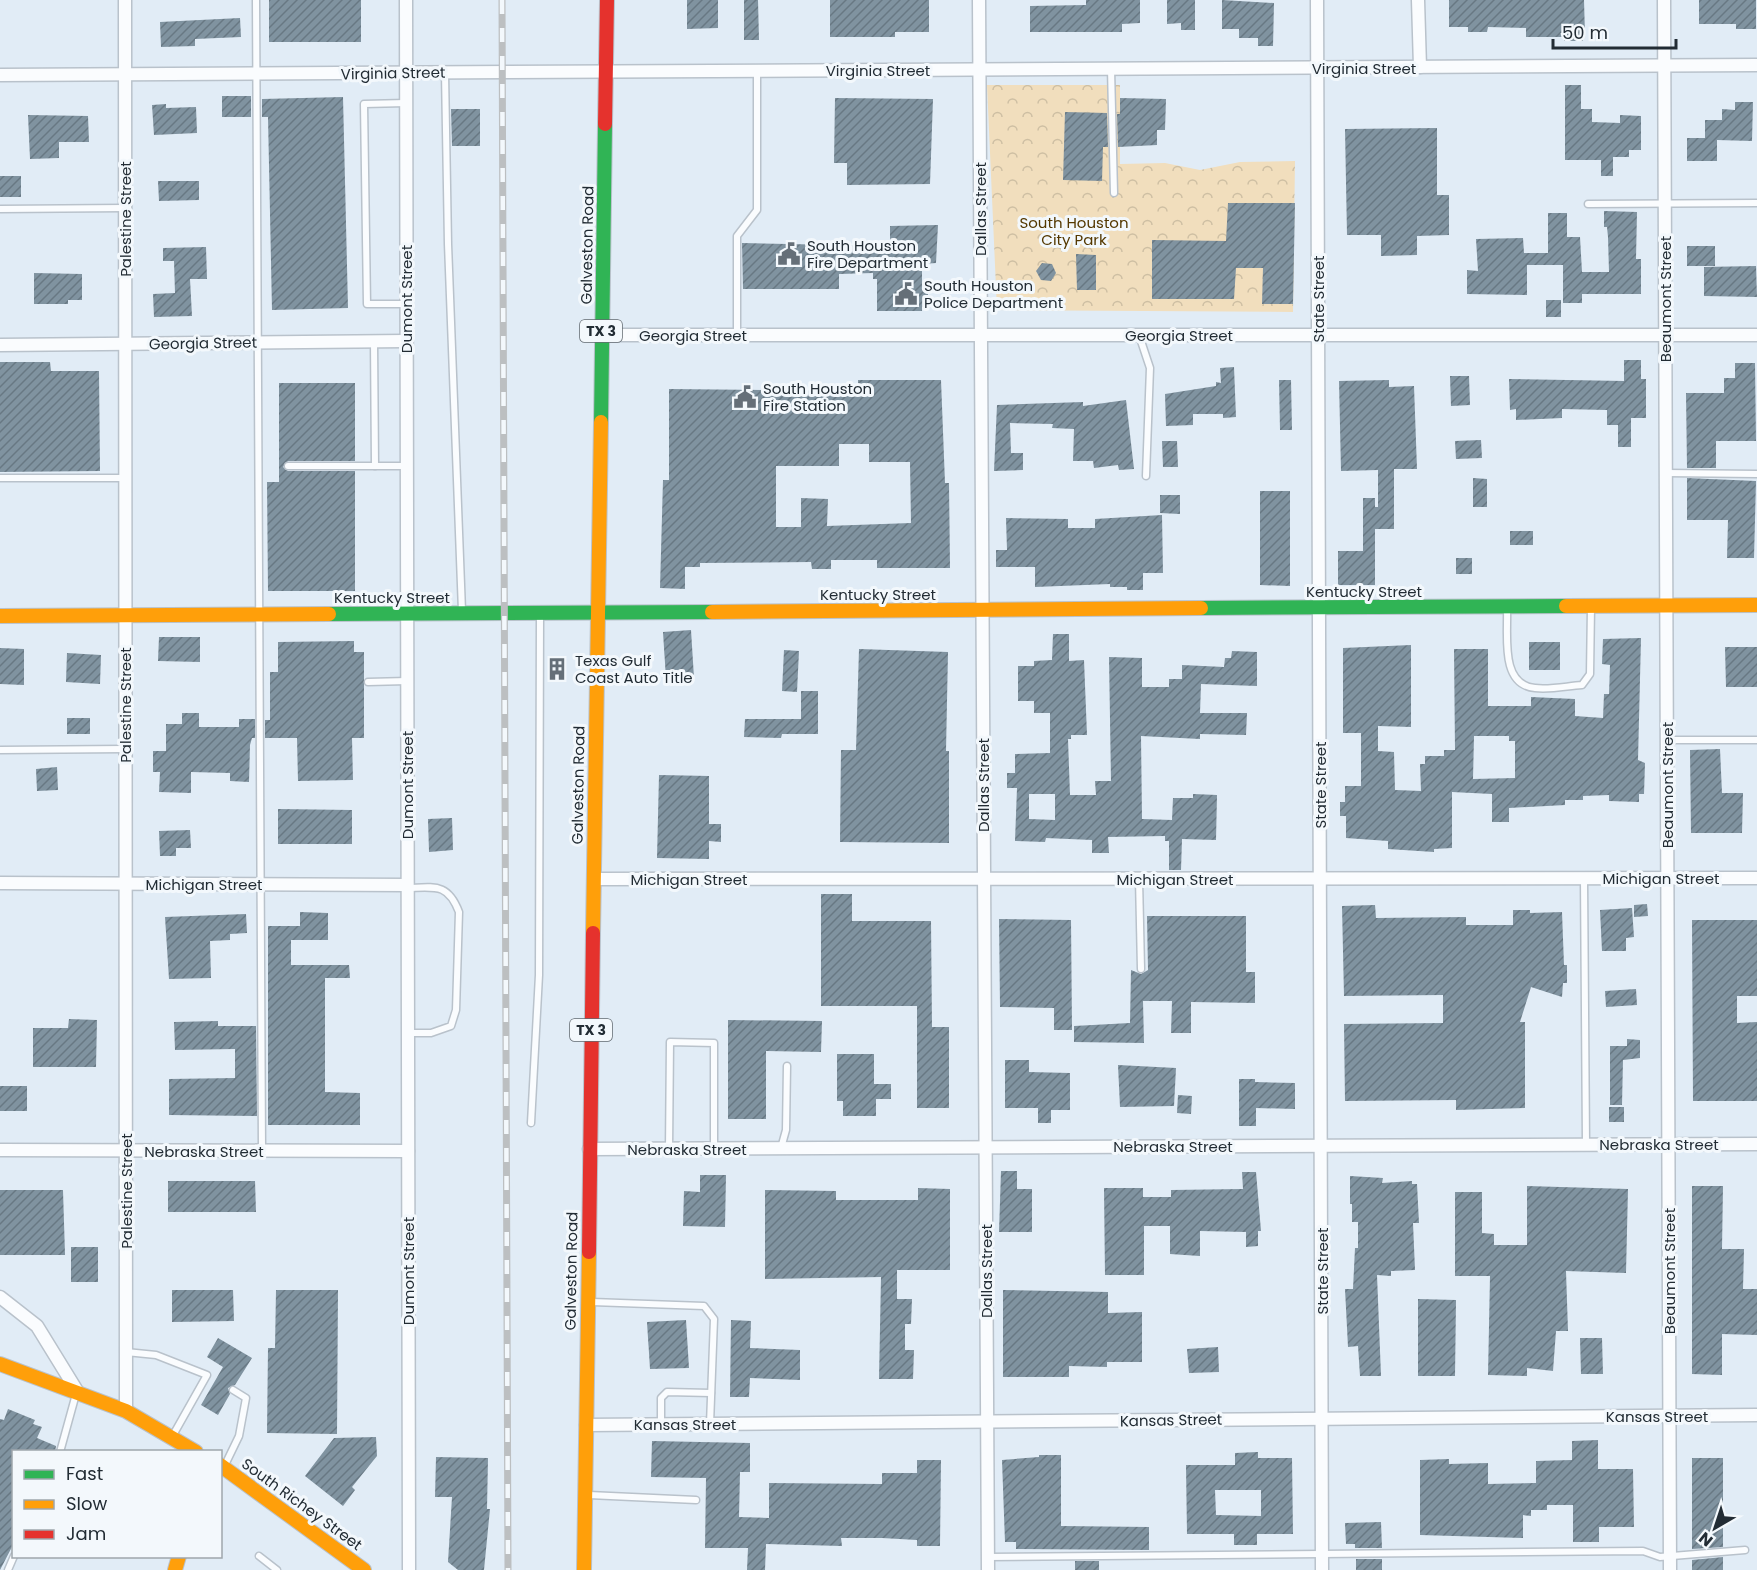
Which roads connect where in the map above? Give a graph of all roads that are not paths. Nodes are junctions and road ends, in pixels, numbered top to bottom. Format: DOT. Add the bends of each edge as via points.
graph roads {
  1 [pos="125,0"];
  2 [pos="256,0"];
  3 [pos="406,0"];
  4 [pos="607,0"];
  5 [pos="979,0"];
  6 [pos="1317,0"];
  7 [pos="1418,0"];
  8 [pos="1664,0"];
  9 [pos="1757,65"];
  10 [pos="1664,66"];
  11 [pos="1317,68"];
  12 [pos="1420,68"];
  13 [pos="1111,69"];
  14 [pos="979,70"];
  15 [pos="757,71"];
  16 [pos="445,72"];
  17 [pos="607,72"];
  18 [pos="406,73"];
  19 [pos="125,74"];
  20 [pos="257,74"];
  21 [pos="0,75"];
  22 [pos="406,103"];
  23 [pos="1114,193"];
  24 [pos="1757,203"];
  25 [pos="1588,204"];
  26 [pos="1664,204"];
  27 [pos="125,208"];
  28 [pos="0,209"];
  29 [pos="406,304"];
  30 [pos="1665,334"];
  31 [pos="1757,334"];
  32 [pos="601,335"];
  33 [pos="737,335"];
  34 [pos="981,335"];
  35 [pos="1139,335"];
  36 [pos="1318,335"];
  37 [pos="374,341"];
  38 [pos="406,341"];
  39 [pos="258,342"];
  40 [pos="125,343"];
  41 [pos="0,345"];
  42 [pos="288,466"];
  43 [pos="375,466"];
  44 [pos="407,466"];
  45 [pos="1666,473"];
  46 [pos="1757,474"];
  47 [pos="1146,476"];
  48 [pos="0,478"];
  49 [pos="125,478"];
  50 [pos="1666,605"];
  51 [pos="1757,605"];
  52 [pos="1507,606"];
  53 [pos="1591,606"];
  54 [pos="1319,608"];
  55 [pos="982,610"];
  56 [pos="597,612"];
  57 [pos="540,613"];
  58 [pos="259,614"];
  59 [pos="407,614"];
  60 [pos="462,614"];
  61 [pos="125,615"];
  62 [pos="0,616"];
  63 [pos="407,681"];
  64 [pos="368,682"];
  65 [pos="1667,740"];
  66 [pos="1757,740"];
  67 [pos="125,749"];
  68 [pos="0,750"];
  69 [pos="1139,878"];
  70 [pos="1757,878"];
  71 [pos="594,879"];
  72 [pos="984,879"];
  73 [pos="1320,879"];
  74 [pos="1584,879"];
  75 [pos="1667,879"];
  76 [pos="0,883"];
  77 [pos="125,883"];
  78 [pos="260,884"];
  79 [pos="407,887"];
  80 [pos="1141,969"];
  81 [pos="408,1033"];
  82 [pos="787,1066"];
  83 [pos="531,1123"];
  84 [pos="1586,1144"];
  85 [pos="1668,1144"];
  86 [pos="1757,1144"];
  87 [pos="1321,1146"];
  88 [pos="985,1147"];
  89 [pos="781,1148"];
  90 [pos="590,1149"];
  91 [pos="669,1149"];
  92 [pos="714,1149"];
  93 [pos="0,1150"];
  94 [pos="126,1151"];
  95 [pos="262,1151"];
  96 [pos="408,1151"];
  97 [pos="0,1297"];
  98 [pos="587,1302"];
  99 [pos="126,1352"];
  100 [pos="0,1364"];
  101 [pos="207,1376"];
  102 [pos="215,1380"];
  103 [pos="233,1390"];
  104 [pos="77,1391"];
  105 [pos="711,1393"];
  106 [pos="126,1411"];
  107 [pos="1757,1415"];
  108 [pos="1670,1416"];
  109 [pos="1322,1419"];
  110 [pos="987,1422"];
  111 [pos="710,1424"];
  112 [pos="586,1425"];
  113 [pos="661,1425"];
  114 [pos="172,1437"];
  115 [pos="61,1450"];
  116 [pos="193,1450"];
  117 [pos="222,1468"];
  118 [pos="585,1495"];
  119 [pos="696,1500"];
  120 [pos="1746,1550"];
  121 [pos="1322,1553"];
  122 [pos="1670,1554"];
  123 [pos="259,1556"];
  124 [pos="988,1557"];
  125 [pos="359,1568"];
  126 [pos="277,1570"];
  127 [pos="409,1570"];
  128 [pos="584,1570"];
  129 [pos="988,1570"];
  130 [pos="1322,1570"];
  131 [pos="1670,1570"];
  1 -- 19 [label="street, Palestine Street"];
  2 -- 20 [label="lane"];
  3 -- 18 [label="street, Dumont Street"];
  4 -- 17 [label="main road, Galveston Road / TX 3"];
  5 -- 14 [label="street, Dallas Street"];
  6 -- 11 [label="street, State Street"];
  7 -- 12 [label="street"];
  8 -- 10 [label="street, Beaumont Street"];
  9 -- 10 [label="street, Virginia Street"];
  10 -- 12 [label="street, Virginia Street"];
  10 -- 26 [label="street, Beaumont Street"];
  11 -- 12 [label="street, Virginia Street"];
  11 -- 13 [label="street, Virginia Street"];
  11 -- 36 [label="street, State Street"];
  13 -- 14 [label="street, Virginia Street"];
  13 -- 23 [label="lane"];
  14 -- 15 [label="street, Virginia Street"];
  14 -- 34 [label="street, Dallas Street"];
  15 -- 17 [label="street, Virginia Street"];
  15 -- 33 [label="lane" via="757,210 737,236"];
  16 -- 17 [label="street, Virginia Street"];
  16 -- 18 [label="street, Virginia Street"];
  16 -- 60 [label="lane"];
  17 -- 32 [label="main road, Galveston Road / TX 3"];
  18 -- 20 [label="street, Virginia Street"];
  18 -- 22 [label="street, Dumont Street"];
  19 -- 20 [label="street, Virginia Street"];
  19 -- 21 [label="street, Virginia Street"];
  19 -- 27 [label="street, Palestine Street"];
  20 -- 39 [label="lane"];
  22 -- 29 [label="street, Dumont Street"];
  22 -- 29 [label="lane" via="364,104 367,304"];
  24 -- 26 [label="lane"];
  25 -- 26 [label="lane"];
  26 -- 30 [label="street, Beaumont Street"];
  27 -- 28 [label="lane"];
  27 -- 40 [label="street, Palestine Street"];
  29 -- 38 [label="street, Dumont Street"];
  30 -- 31 [label="street, Georgia Street"];
  30 -- 36 [label="street, Georgia Street"];
  30 -- 45 [label="street, Beaumont Street"];
  32 -- 33 [label="street, Georgia Street"];
  32 -- 56 [label="main road, Galveston Road / TX 3"];
  33 -- 34 [label="street, Georgia Street"];
  34 -- 35 [label="street, Georgia Street"];
  34 -- 55 [label="street, Dallas Street"];
  35 -- 36 [label="street, Georgia Street"];
  35 -- 47 [label="lane" via="1149,368"];
  36 -- 54 [label="street, State Street"];
  37 -- 38 [label="street, Georgia Street"];
  37 -- 39 [label="street, Georgia Street"];
  37 -- 43 [label="lane"];
  38 -- 44 [label="street, Dumont Street"];
  39 -- 40 [label="street, Georgia Street"];
  39 -- 58 [label="lane"];
  40 -- 41 [label="street, Georgia Street"];
  40 -- 49 [label="street, Palestine Street"];
  42 -- 43 [label="lane"];
  43 -- 44 [label="lane"];
  44 -- 59 [label="street, Dumont Street"];
  45 -- 46 [label="lane"];
  45 -- 50 [label="street, Beaumont Street"];
  48 -- 49 [label="lane"];
  49 -- 61 [label="street, Palestine Street"];
  50 -- 51 [label="main road, Kentucky Street"];
  50 -- 53 [label="main road, Kentucky Street"];
  50 -- 65 [label="street, Beaumont Street"];
  52 -- 53 [label="main road, Kentucky Street"];
  52 -- 53 [label="lane" via="1509,670 1520,683 1534,688 1582,685 1590,674"];
  52 -- 54 [label="main road, Kentucky Street"];
  54 -- 55 [label="main road, Kentucky Street"];
  54 -- 73 [label="street, State Street"];
  55 -- 56 [label="main road, Kentucky Street"];
  55 -- 72 [label="street, Dallas Street"];
  56 -- 57 [label="main road, Kentucky Street"];
  56 -- 71 [label="main road, Galveston Road / TX 3"];
  57 -- 60 [label="main road, Kentucky Street"];
  57 -- 83 [label="lane" via="539,975"];
  58 -- 59 [label="main road, Kentucky Street"];
  58 -- 61 [label="main road, Kentucky Street"];
  58 -- 78 [label="lane"];
  59 -- 60 [label="main road, Kentucky Street"];
  59 -- 63 [label="street, Dumont Street"];
  61 -- 62 [label="main road, Kentucky Street"];
  61 -- 67 [label="street, Palestine Street"];
  63 -- 64 [label="lane"];
  63 -- 79 [label="street, Dumont Street"];
  65 -- 66 [label="lane"];
  65 -- 75 [label="street, Beaumont Street"];
  67 -- 68 [label="lane"];
  67 -- 77 [label="street, Palestine Street"];
  69 -- 72 [label="street, Michigan Street"];
  69 -- 73 [label="street, Michigan Street"];
  69 -- 80 [label="lane"];
  70 -- 75 [label="street, Michigan Street"];
  71 -- 72 [label="street, Michigan Street"];
  71 -- 90 [label="main road, Galveston Road / TX 3"];
  72 -- 88 [label="street, Dallas Street"];
  73 -- 74 [label="street, Michigan Street"];
  73 -- 87 [label="street, State Street"];
  74 -- 75 [label="street, Michigan Street"];
  74 -- 84 [label="lane"];
  75 -- 85 [label="street, Beaumont Street"];
  76 -- 77 [label="street, Michigan Street"];
  77 -- 78 [label="street, Michigan Street"];
  77 -- 94 [label="street, Palestine Street"];
  78 -- 79 [label="street, Michigan Street"];
  78 -- 95 [label="lane"];
  79 -- 81 [label="street, Dumont Street"];
  79 -- 81 [label="lane" via="445,890 459,912 456,1010 451,1026 431,1033"];
  81 -- 96 [label="street, Dumont Street"];
  82 -- 89 [label="lane" via="786,1131"];
  84 -- 85 [label="street, Nebraska Street"];
  84 -- 87 [label="street, Nebraska Street"];
  85 -- 86 [label="street, Nebraska Street"];
  85 -- 108 [label="street, Beaumont Street"];
  87 -- 88 [label="street, Nebraska Street"];
  87 -- 109 [label="street, State Street"];
  88 -- 89 [label="street, Nebraska Street"];
  88 -- 110 [label="street, Dallas Street"];
  89 -- 92 [label="street, Nebraska Street"];
  90 -- 91 [label="street, Nebraska Street"];
  90 -- 98 [label="main road, Galveston Road / TX 3"];
  91 -- 92 [label="street, Nebraska Street"];
  91 -- 92 [label="lane" via="670,1042 714,1043"];
  93 -- 94 [label="street, Nebraska Street"];
  94 -- 95 [label="street, Nebraska Street"];
  94 -- 99 [label="street, Palestine Street"];
  95 -- 96 [label="street, Nebraska Street"];
  96 -- 127 [label="street, Dumont Street"];
  97 -- 104 [label="street" via="37,1326"];
  98 -- 105 [label="lane" via="704,1306 714,1319"];
  98 -- 112 [label="main road, Galveston Road / TX 3"];
  99 -- 101 [label="lane" via="156,1355"];
  99 -- 106 [label="street, Palestine Street"];
  100 -- 104 [label="main road"];
  101 -- 102 [label="lane"];
  101 -- 114 [label="lane"];
  103 -- 117 [label="lane" via="246,1398 239,1436"];
  104 -- 106 [label="main road"];
  104 -- 115 [label="lane"];
  105 -- 111 [label="lane"];
  105 -- 113 [label="lane" via="667,1392 661,1398"];
  106 -- 114 [label="main road"];
  107 -- 108 [label="street, Kansas Street"];
  108 -- 109 [label="street, Kansas Street"];
  108 -- 122 [label="street, Beaumont Street"];
  109 -- 110 [label="street, Kansas Street"];
  109 -- 121 [label="street, State Street"];
  110 -- 111 [label="street, Kansas Street"];
  110 -- 124 [label="street, Dallas Street"];
  111 -- 113 [label="street, Kansas Street"];
  112 -- 113 [label="street, Kansas Street"];
  112 -- 118 [label="main road, Galveston Road / TX 3"];
  114 -- 116 [label="main road"];
  117 -- 125 [label="main road, South Richey Street"];
  118 -- 119 [label="lane"];
  118 -- 128 [label="main road, Galveston Road / TX 3"];
  120 -- 122 [label="lane"];
  121 -- 122 [label="lane" via="1643,1551 1660,1557"];
  121 -- 124 [label="lane"];
  121 -- 130 [label="street, State Street"];
  122 -- 131 [label="street, Beaumont Street"];
  123 -- 126 [label="lane"];
  124 -- 129 [label="street, Dallas Street"];
}
